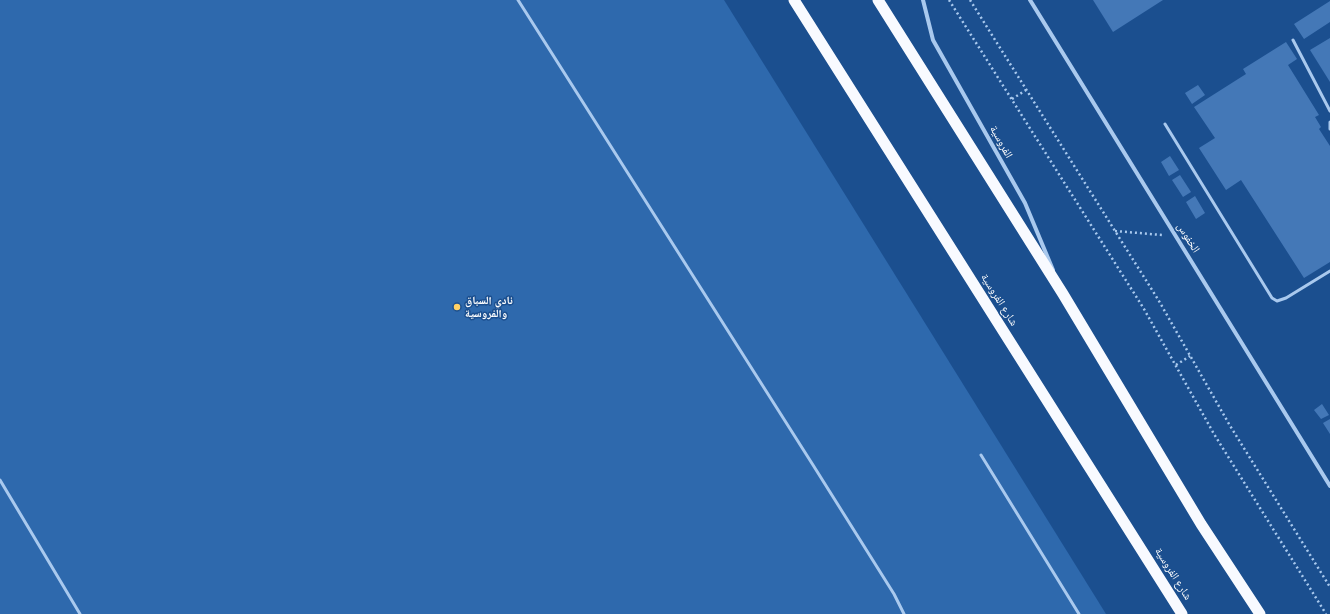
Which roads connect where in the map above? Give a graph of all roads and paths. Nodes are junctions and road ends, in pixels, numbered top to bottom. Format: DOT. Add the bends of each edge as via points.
graph roads {
  1 [pos="518,0"];
  2 [pos="794,0"];
  3 [pos="878,0"];
  4 [pos="923,0"];
  5 [pos="949,0"];
  6 [pos="970,0"];
  7 [pos="1030,0"];
  8 [pos="1293,40"];
  9 [pos="1026,90"];
  10 [pos="1012,99"];
  11 [pos="1330,111"];
  12 [pos="1330,122"];
  13 [pos="1165,124"];
  14 [pos="1330,129"];
  15 [pos="1115,231"];
  16 [pos="1176,237"];
  17 [pos="1330,271"];
  18 [pos="1063,294"];
  19 [pos="1190,356"];
  20 [pos="1176,365"];
  21 [pos="981,455"];
  22 [pos="0,480"];
  23 [pos="1330,486"];
  24 [pos="1330,587"];
  25 [pos="80,614"];
  26 [pos="904,614"];
  27 [pos="1079,614"];
  28 [pos="1182,614"];
  29 [pos="1260,614"];
  30 [pos="1326,614"];
  1 -- 26 [label="lane" via="894,594"];
  2 -- 28 [label="highway, شارع الفروسية"];
  3 -- 18 [label="highway"];
  4 -- 18 [label="street, الفروسية" via="933,40 1025,203"];
  5 -- 10 [label="path"];
  6 -- 9 [label="path"];
  7 -- 16 [label="street, الخفوس"];
  8 -- 11 [label="lane"];
  9 -- 10 [label="path"];
  9 -- 15 [label="path"];
  10 -- 20 [label="path"];
  12 -- 14 [label="lane"];
  13 -- 17 [label="lane" via="1272,298 1277,301 1286,298"];
  15 -- 16 [label="path"];
  15 -- 19 [label="path"];
  16 -- 23 [label="street, الخفوس"];
  18 -- 29 [label="highway" via="1202,524"];
  19 -- 20 [label="path"];
  19 -- 24 [label="path"];
  20 -- 30 [label="path" via="1214,434"];
  21 -- 27 [label="lane"];
  22 -- 25 [label="lane"];
}
